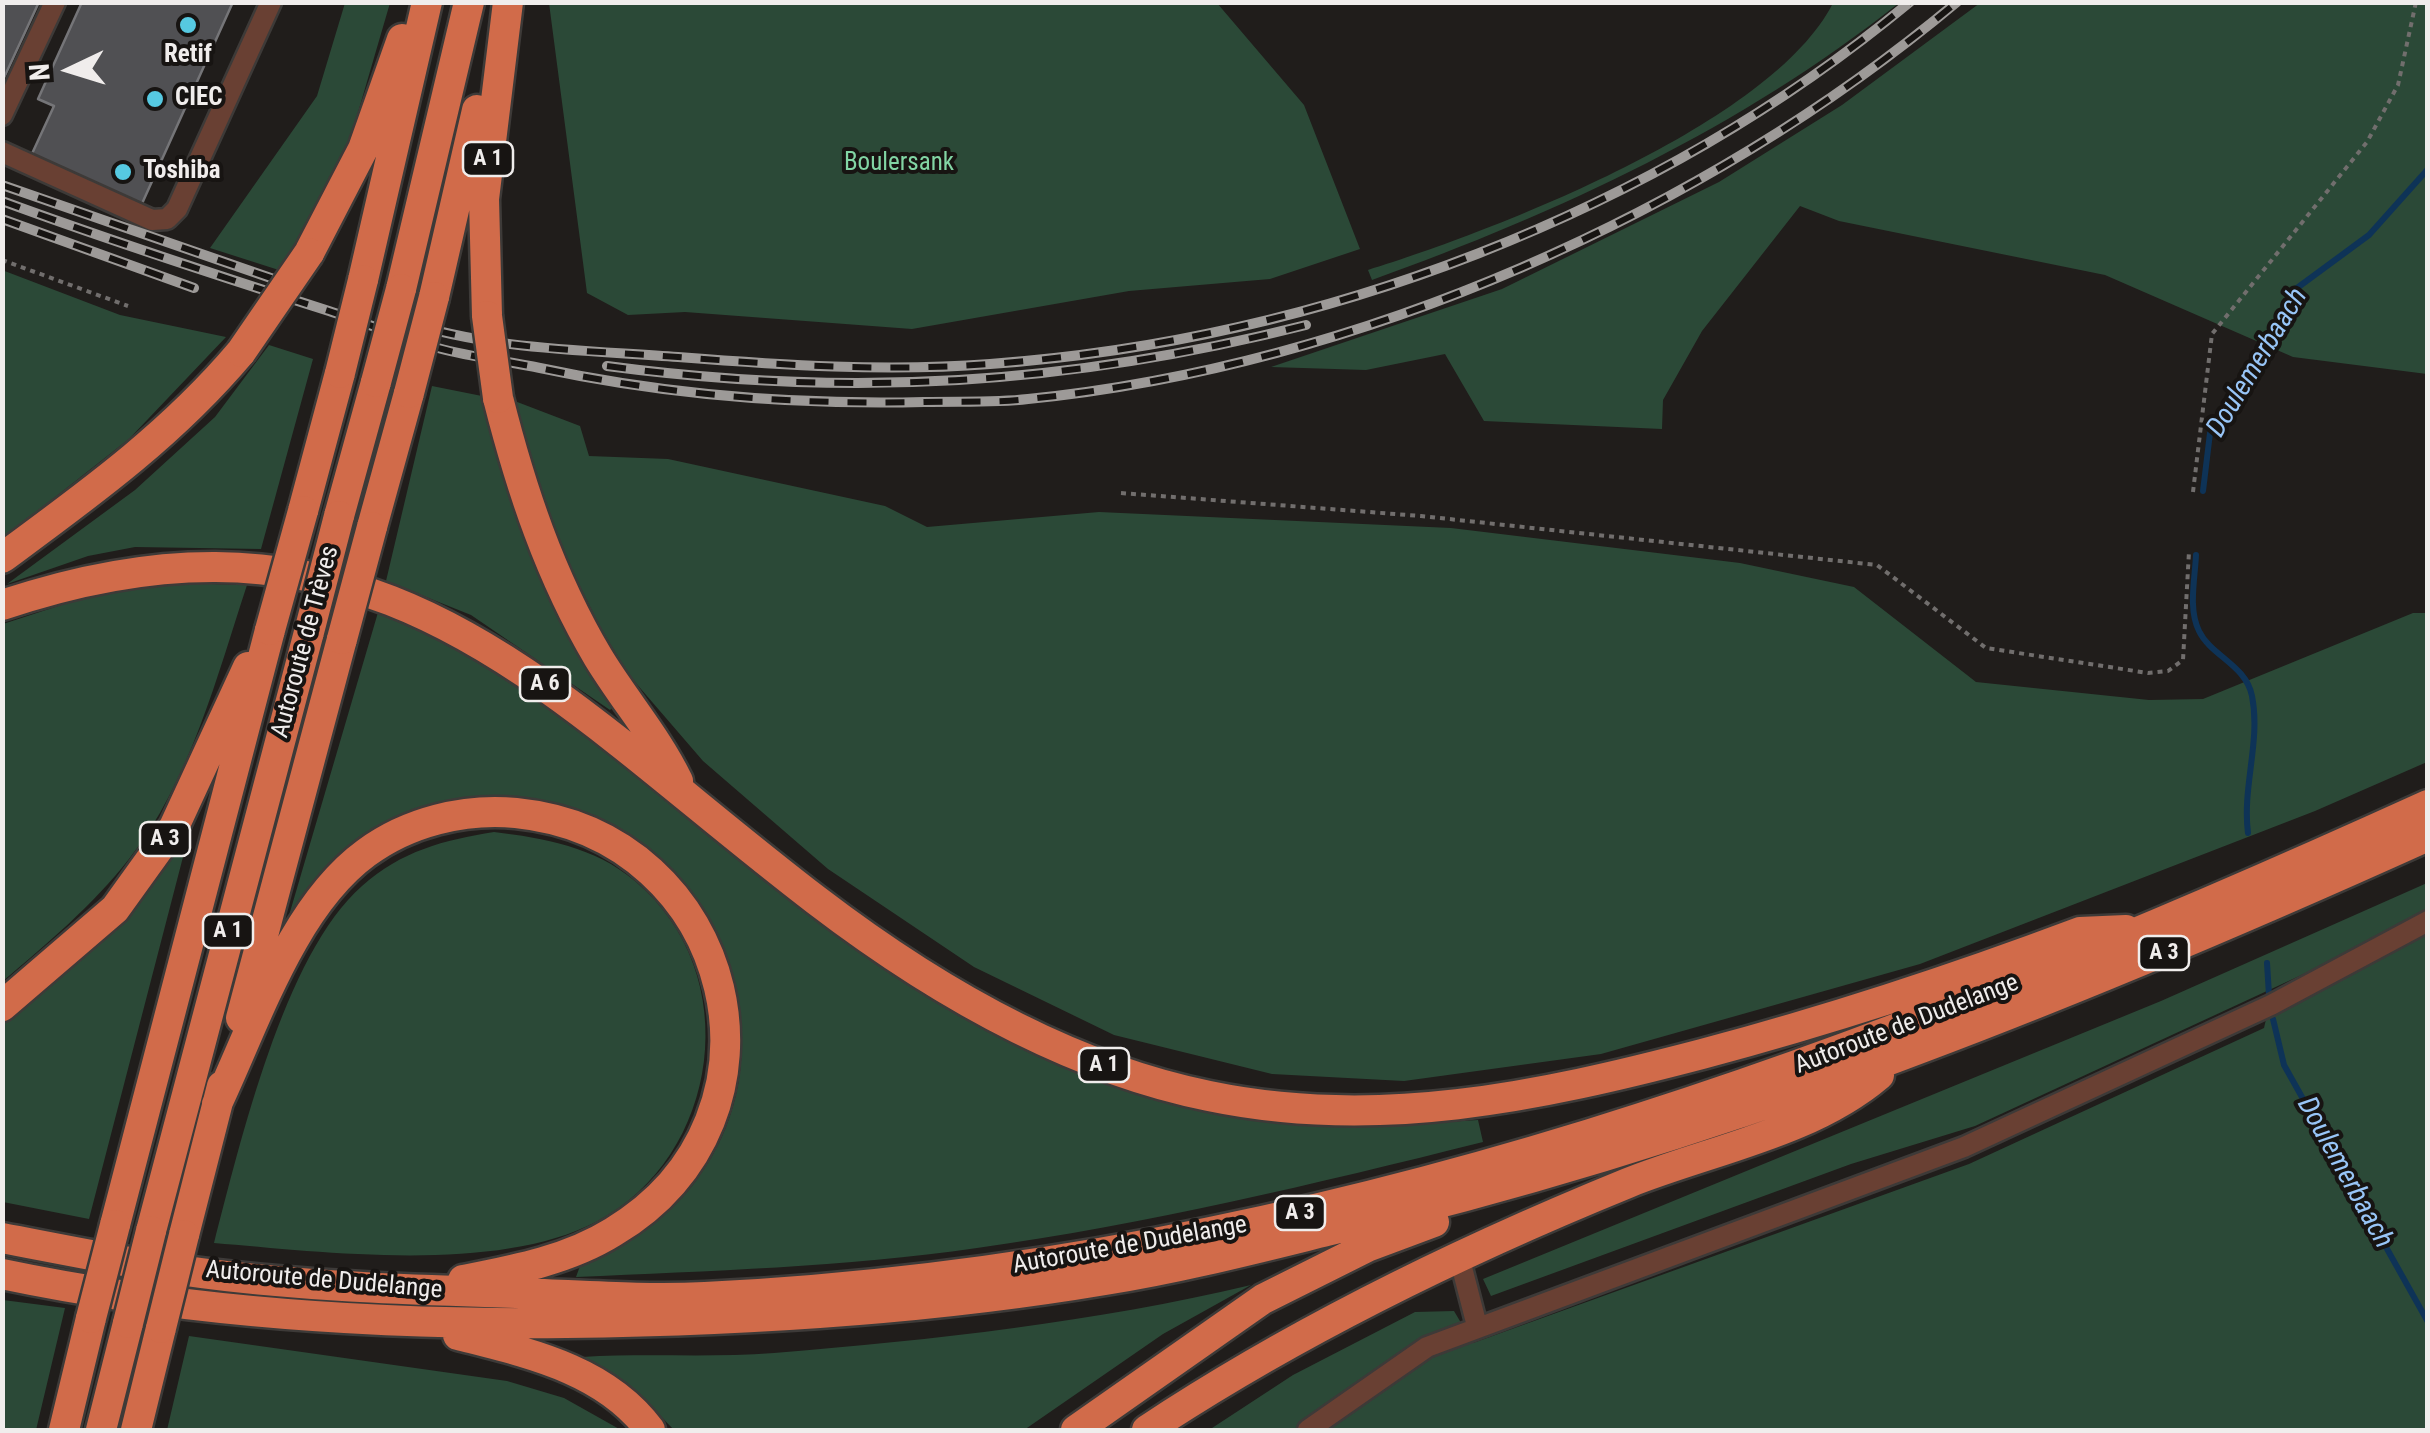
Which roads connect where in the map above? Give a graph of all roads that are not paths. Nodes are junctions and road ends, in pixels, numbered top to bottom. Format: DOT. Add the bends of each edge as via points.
graph roads {
  1 [pos="55,2"];
  2 [pos="271,2"];
  3 [pos="413,2"];
  4 [pos="427,2"];
  5 [pos="469,2"];
  6 [pos="505,2"];
  7 [pos="2,115"];
  8 [pos="2,152"];
  9 [pos="2,558"];
  10 [pos="2,605"];
  11 [pos="270,630"];
  12 [pos="683,791"];
  13 [pos="2428,805"];
  14 [pos="2428,836"];
  15 [pos="2428,921"];
  16 [pos="2145,930"];
  17 [pos="2,1006"];
  18 [pos="1896,1060"];
  19 [pos="217,1104"];
  20 [pos="1663,1141"];
  21 [pos="2,1238"];
  22 [pos="1460,1256"];
  23 [pos="2,1274"];
  24 [pos="414,1290"];
  25 [pos="406,1324"];
  26 [pos="1477,1326"];
  27 [pos="64,1430"];
  28 [pos="102,1430"];
  29 [pos="136,1430"];
  30 [pos="650,1430"];
  31 [pos="1076,1430"];
  32 [pos="1147,1430"];
  33 [pos="1308,1430"];
  1 -- 7 [label="street"];
  2 -- 8 [label="street" via="177,209 167,218 152,220"];
  3 -- 9 [label="highway, bridge" via="364,149 310,253 241,352 195,406 132,463"];
  4 -- 11 [label="highway, Autoroute de Trèves / A 1, bridge" via="340,373"];
  5 -- 28 [label="highway, Autoroute de Trèves / A 1, bridge" via="401,289"];
  6 -- 12 [label="highway, A 1, bridge" via="484,200 487,316 498,398 522,494 574,613"];
  6 -- 19 [label="highway, A 1, bridge" via="434,298"];
  10 -- 12 [label="highway, A 6" via="138,568 258,568 342,584 441,620 498,652"];
  11 -- 17 [label="highway, A 3" via="235,687 174,827 114,909"];
  11 -- 27 [label="highway, Autoroute de Trèves / A 1, bridge"];
  12 -- 16 [label="highway, A 1" via="885,949 1048,1044 1206,1096 1286,1108 1397,1113 1540,1093 1792,1030 2080,932"];
  13 -- 16 [label="highway, Autoroute de Dudelange / A 3"];
  14 -- 18 [label="highway, Autoroute de Dudelange / A 3" via="2182,946"];
  15 -- 26 [label="street" via="2270,1004 1964,1147"];
  16 -- 24 [label="highway, Autoroute de Dudelange / A 3" via="1657,1115 1522,1158 1202,1237 940,1279 704,1297"];
  18 -- 20 [label="highway, Autoroute de Dudelange / A 3"];
  18 -- 22 [label="highway, A 3" via="1846,1103 1630,1183"];
  19 -- 24 [label="highway, A 3" via="319,898 364,854 433,820 496,811 571,825 639,857 697,925 718,978 727,1035 721,1089 705,1136 680,1176 614,1232 528,1267"];
  19 -- 29 [label="highway, A 1, bridge"];
  20 -- 25 [label="highway, Autoroute de Dudelange / A 3" via="1438,1205 1108,1280 727,1322"];
  20 -- 31 [label="highway, A 3" via="1386,1240 1263,1299"];
  21 -- 24 [label="highway, Autoroute de Dudelange / A 3" via="221,1276"];
  22 -- 26 [label="street"];
  22 -- 32 [label="highway, A 3" via="1278,1348"];
  23 -- 25 [label="highway, Autoroute de Dudelange / A 3" via="78,1290"];
  25 -- 30 [label="highway" via="510,1348 576,1372 622,1398"];
  26 -- 33 [label="street" via="1427,1347"];
}
